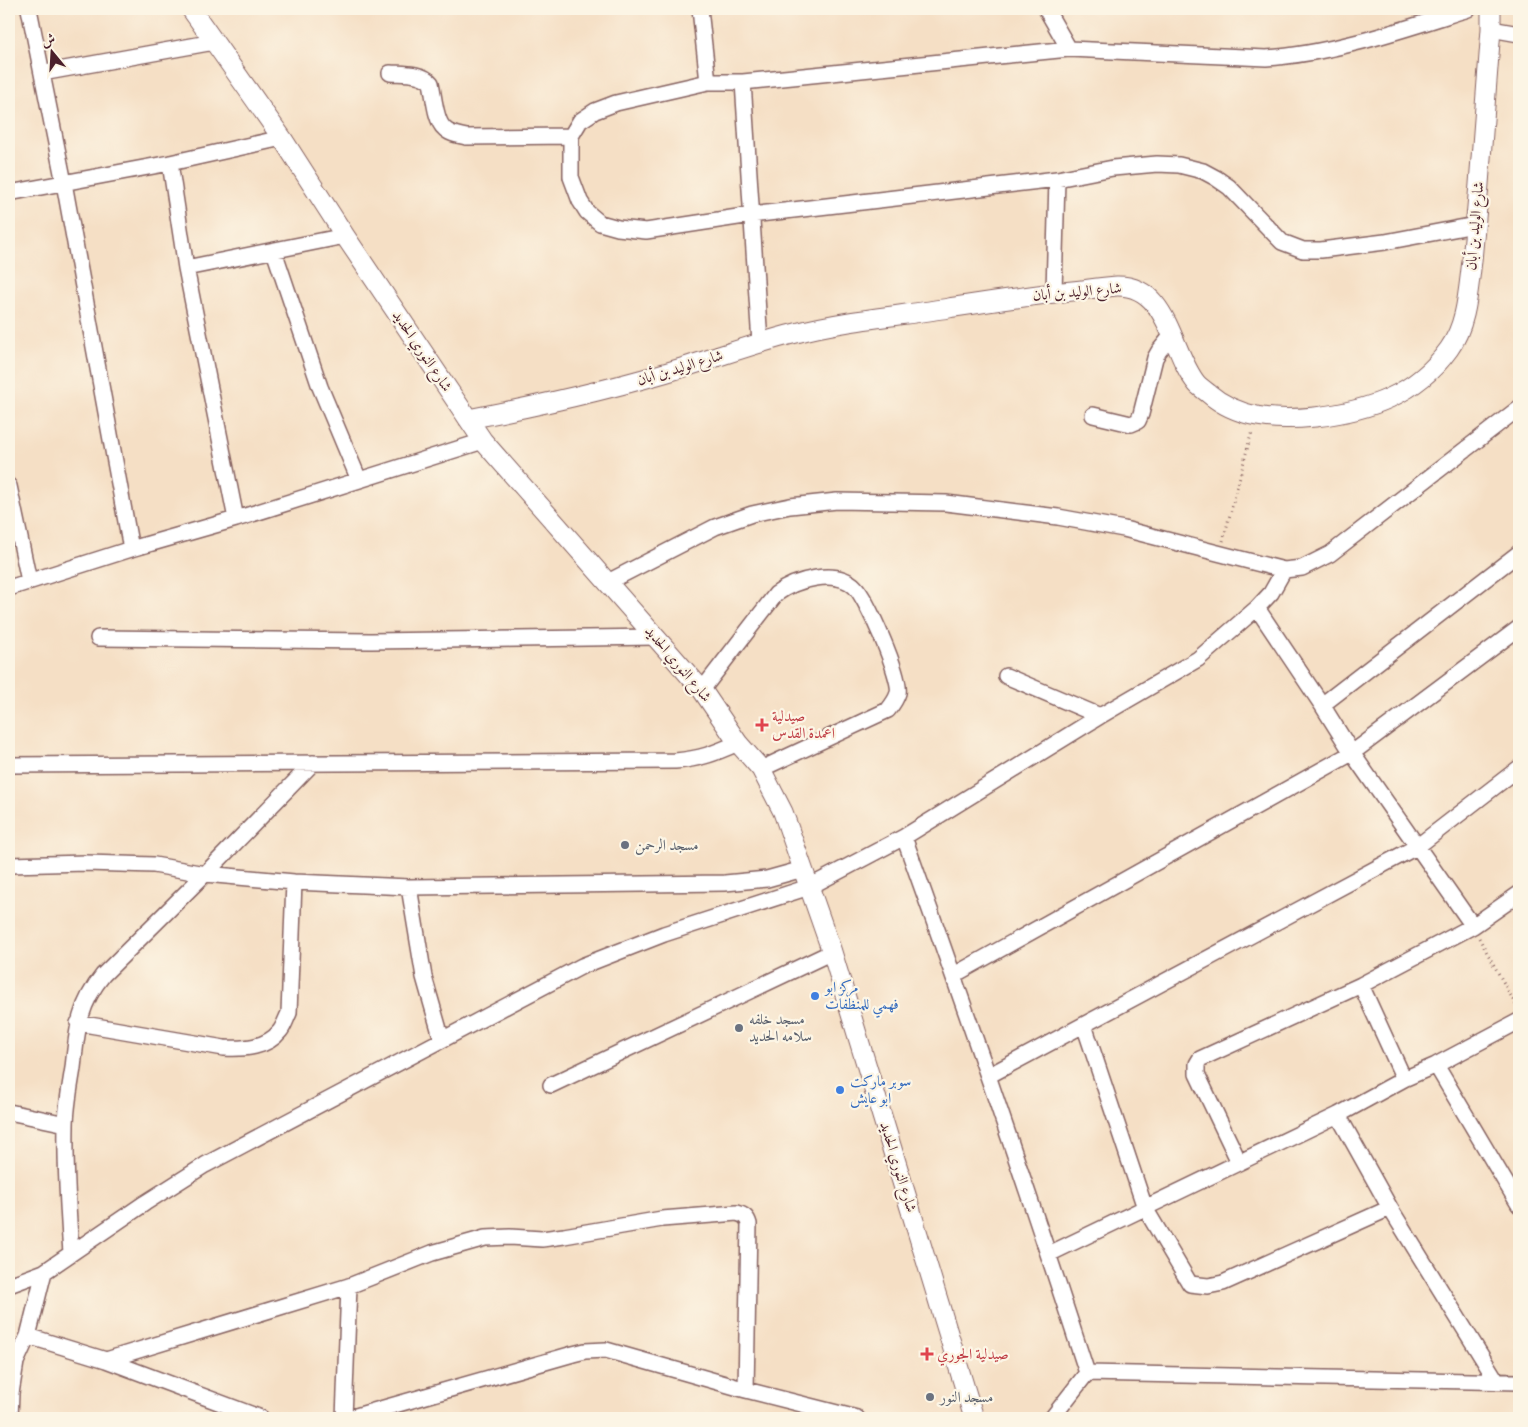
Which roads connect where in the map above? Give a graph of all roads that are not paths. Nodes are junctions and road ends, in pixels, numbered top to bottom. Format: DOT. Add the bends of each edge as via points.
graph roads {
  1 [pos="29,9"];
  2 [pos="191,9"];
  3 [pos="700,9"];
  4 [pos="1046,9"];
  5 [pos="1468,9"];
  6 [pos="1491,9"];
  7 [pos="1491,29"];
  8 [pos="1519,34"];
  9 [pos="214,42"];
  10 [pos="1070,49"];
  11 [pos="42,73"];
  12 [pos="390,73"];
  13 [pos="708,82"];
  14 [pos="743,82"];
  15 [pos="571,136"];
  16 [pos="282,138"];
  17 [pos="170,163"];
  18 [pos="1057,178"];
  19 [pos="64,183"];
  20 [pos="9,193"];
  21 [pos="751,215"];
  22 [pos="1475,224"];
  23 [pos="345,236"];
  24 [pos="274,251"];
  25 [pos="186,268"];
  26 [pos="1054,292"];
  27 [pos="1172,335"];
  28 [pos="760,343"];
  29 [pos="1519,408"];
  30 [pos="1093,415"];
  31 [pos="468,419"];
  32 [pos="483,441"];
  33 [pos="359,480"];
  34 [pos="9,486"];
  35 [pos="236,519"];
  36 [pos="131,549"];
  37 [pos="1519,553"];
  38 [pos="1284,570"];
  39 [pos="29,581"];
  40 [pos="608,582"];
  41 [pos="9,588"];
  42 [pos="1257,608"];
  43 [pos="1519,628"];
  44 [pos="656,637"];
  45 [pos="98,638"];
  46 [pos="1006,676"];
  47 [pos="702,690"];
  48 [pos="1322,705"];
  49 [pos="1100,716"];
  50 [pos="738,743"];
  51 [pos="1352,753"];
  52 [pos="314,763"];
  53 [pos="9,765"];
  54 [pos="1519,768"];
  55 [pos="761,769"];
  56 [pos="904,837"];
  57 [pos="1418,846"];
  58 [pos="9,865"];
  59 [pos="803,869"];
  60 [pos="205,874"];
  61 [pos="294,882"];
  62 [pos="409,887"];
  63 [pos="809,888"];
  64 [pos="1519,894"];
  65 [pos="1473,926"];
  66 [pos="832,952"];
  67 [pos="954,975"];
  68 [pos="1361,985"];
  69 [pos="1519,1021"];
  70 [pos="78,1024"];
  71 [pos="1084,1026"];
  72 [pos="442,1040"];
  73 [pos="1436,1065"];
  74 [pos="988,1076"];
  75 [pos="1404,1079"];
  76 [pos="551,1085"];
  77 [pos="9,1112"];
  78 [pos="1338,1114"];
  79 [pos="66,1124"];
  80 [pos="1239,1162"];
  81 [pos="1519,1205"];
  82 [pos="1145,1208"];
  83 [pos="1390,1208"];
  84 [pos="71,1252"];
  85 [pos="1049,1254"];
  86 [pos="44,1272"];
  87 [pos="9,1285"];
  88 [pos="349,1286"];
  89 [pos="28,1336"];
  90 [pos="106,1360"];
  91 [pos="1087,1373"];
  92 [pos="1496,1380"];
  93 [pos="1519,1382"];
  94 [pos="746,1390"];
  95 [pos="10,1418"];
  96 [pos="261,1418"];
  97 [pos="344,1418"];
  98 [pos="349,1418"];
  99 [pos="857,1418"];
  100 [pos="974,1418"];
  101 [pos="1052,1418"];
  1 -- 11 [label="street"];
  2 -- 9 [label="street, شارع النوري الحديد"];
  3 -- 13 [label="street"];
  4 -- 10 [label="street"];
  5 -- 10 [label="street" via="1332,48 1286,57"];
  6 -- 7 [label="street, شارع الوليد بن أبان"];
  7 -- 8 [label="street"];
  7 -- 22 [label="street, شارع الوليد بن أبان"];
  9 -- 11 [label="street"];
  9 -- 16 [label="street, شارع النوري الحديد"];
  10 -- 14 [label="street"];
  11 -- 19 [label="street"];
  12 -- 15 [label="street" via="427,79 441,124 448,132 466,137"];
  13 -- 14 [label="street"];
  13 -- 15 [label="street" via="595,111 580,121"];
  14 -- 21 [label="street"];
  15 -- 21 [label="street" via="571,177 587,212 600,224 646,231"];
  16 -- 17 [label="street"];
  16 -- 23 [label="street, شارع النوري الحديد"];
  17 -- 19 [label="street"];
  17 -- 25 [label="street"];
  18 -- 21 [label="street"];
  18 -- 22 [label="street" via="1157,164 1203,171 1229,187 1282,242 1303,250 1385,242"];
  18 -- 26 [label="street"];
  19 -- 20 [label="street"];
  19 -- 36 [label="street"];
  21 -- 28 [label="street"];
  22 -- 27 [label="street, شارع الوليد بن أبان" via="1465,312 1450,347 1433,368 1410,386 1366,408 1289,420 1256,417 1232,409 1198,384 1184,363"];
  23 -- 24 [label="street"];
  23 -- 31 [label="street, شارع النوري الحديد"];
  24 -- 25 [label="street"];
  24 -- 33 [label="street" via="320,387"];
  25 -- 35 [label="street"];
  26 -- 27 [label="street, شارع الوليد بن أبان" via="1119,286 1140,290 1157,306"];
  26 -- 28 [label="street, شارع الوليد بن أبان" via="834,324"];
  27 -- 30 [label="street" via="1155,358 1138,421 1131,424"];
  28 -- 31 [label="street, شارع الوليد بن أبان" via="596,392"];
  29 -- 38 [label="street" via="1330,554 1302,568"];
  31 -- 32 [label="street, شارع النوري الحديد"];
  32 -- 33 [label="street"];
  32 -- 40 [label="street, شارع النوري الحديد"];
  33 -- 35 [label="street"];
  34 -- 39 [label="street"];
  35 -- 36 [label="street"];
  36 -- 39 [label="street"];
  37 -- 48 [label="street"];
  38 -- 40 [label="street" via="1124,529 1058,516 946,503 837,501 752,514 715,527"];
  38 -- 42 [label="street" via="1271,593"];
  39 -- 41 [label="street"];
  40 -- 44 [label="street, شارع النوري الحديد"];
  42 -- 48 [label="street"];
  42 -- 49 [label="street" via="1198,659"];
  43 -- 51 [label="street"];
  44 -- 45 [label="street" via="371,641"];
  44 -- 47 [label="street, شارع النوري الحديد"];
  46 -- 49 [label="street"];
  47 -- 50 [label="street, شارع النوري الحديد"];
  47 -- 55 [label="street" via="776,594 785,587 826,577 843,580 858,591 876,625 895,674 898,692 894,702 888,710"];
  48 -- 51 [label="street"];
  49 -- 56 [label="street"];
  50 -- 52 [label="street" via="708,756 675,761"];
  50 -- 55 [label="street, شارع النوري الحديد"];
  51 -- 57 [label="street"];
  51 -- 67 [label="street"];
  52 -- 53 [label="street"];
  52 -- 60 [label="street"];
  54 -- 57 [label="street"];
  55 -- 59 [label="street, شارع النوري الحديد" via="783,812"];
  56 -- 63 [label="street"];
  56 -- 67 [label="street"];
  57 -- 65 [label="street"];
  57 -- 71 [label="street"];
  58 -- 60 [label="street" via="154,865"];
  59 -- 62 [label="street" via="767,879 725,883"];
  59 -- 63 [label="street, شارع النوري الحديد"];
  60 -- 61 [label="street"];
  60 -- 70 [label="street" via="103,975 86,1002"];
  61 -- 62 [label="street"];
  61 -- 70 [label="street" via="289,1013 280,1031 270,1040 243,1049 224,1048"];
  62 -- 72 [label="street" via="424,977"];
  63 -- 66 [label="street, شارع النوري الحديد"];
  63 -- 72 [label="street" via="664,934 582,966"];
  64 -- 65 [label="street"];
  65 -- 68 [label="street"];
  66 -- 76 [label="street"];
  66 -- 100 [label="street, شارع النوري الحديد"];
  67 -- 74 [label="street"];
  68 -- 75 [label="street"];
  68 -- 80 [label="street" via="1207,1056 1197,1064 1197,1074"];
  69 -- 73 [label="street"];
  70 -- 79 [label="street"];
  71 -- 74 [label="street"];
  71 -- 82 [label="street"];
  72 -- 84 [label="street" via="205,1165"];
  73 -- 75 [label="street"];
  73 -- 81 [label="street"];
  74 -- 85 [label="street"];
  75 -- 78 [label="street"];
  77 -- 79 [label="street"];
  78 -- 80 [label="street"];
  78 -- 83 [label="street"];
  79 -- 84 [label="street"];
  80 -- 82 [label="street"];
  82 -- 83 [label="street" via="1190,1284 1200,1286 1223,1283"];
  82 -- 85 [label="street"];
  83 -- 92 [label="street"];
  84 -- 86 [label="street"];
  85 -- 91 [label="street"];
  86 -- 87 [label="street"];
  86 -- 89 [label="street"];
  88 -- 90 [label="street"];
  88 -- 94 [label="street" via="432,1253 485,1238 542,1239 662,1219 737,1213 744,1215 749,1224"];
  88 -- 97 [label="street"];
  89 -- 90 [label="street"];
  89 -- 95 [label="street" via="16,1362 10,1393"];
  90 -- 96 [label="street"];
  91 -- 92 [label="street"];
  91 -- 101 [label="street"];
  92 -- 93 [label="street"];
  94 -- 98 [label="street" via="606,1350 595,1350"];
  94 -- 99 [label="street"];
}
